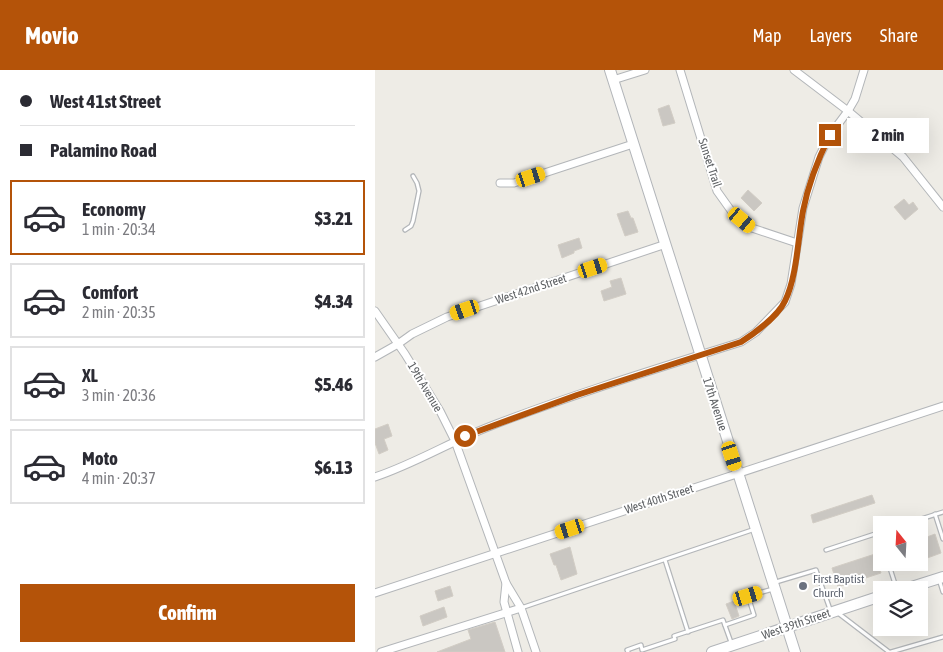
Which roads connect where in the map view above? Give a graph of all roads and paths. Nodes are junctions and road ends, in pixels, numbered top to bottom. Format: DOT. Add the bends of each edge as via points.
graph roads {
  1 [pos="610,70"];
  2 [pos="645,70"];
  3 [pos="680,70"];
  4 [pos="794,70"];
  5 [pos="864,70"];
  6 [pos="613,80"];
  7 [pos="848,111"];
  8 [pos="633,144"];
  9 [pos="413,176"];
  10 [pos="500,183"];
  11 [pos="943,207"];
  12 [pos="405,230"];
  13 [pos="797,243"];
  14 [pos="666,244"];
  15 [pos="375,311"];
  16 [pos="398,344"];
  17 [pos="699,355"];
  18 [pos="375,357"];
  19 [pos="943,406"];
  20 [pos="455,441"];
  21 [pos="737,473"];
  22 [pos="375,477"];
  23 [pos="943,512"];
  24 [pos="935,514"];
  25 [pos="928,516"];
  26 [pos="755,529"];
  27 [pos="873,534"];
  28 [pos="943,539"];
  29 [pos="826,550"];
  30 [pos="496,553"];
  31 [pos="665,560"];
  32 [pos="941,578"];
  33 [pos="928,582"];
  34 [pos="506,583"];
  35 [pos="773,586"];
  36 [pos="943,592"];
  37 [pos="375,593"];
  38 [pos="873,598"];
  39 [pos="521,608"];
  40 [pos="833,611"];
  41 [pos="506,613"];
  42 [pos="725,625"];
  43 [pos="787,627"];
  44 [pos="688,632"];
  45 [pos="943,637"];
  46 [pos="732,645"];
  47 [pos="381,652"];
  48 [pos="518,652"];
  49 [pos="535,652"];
  50 [pos="627,652"];
  51 [pos="712,652"];
  52 [pos="795,652"];
  53 [pos="890,652"];
  1 -- 6 [label="main road, 17th Avenue"];
  2 -- 6 [label="street"];
  3 -- 13 [label="street, Sunset Trail" via="717,191 732,212 752,228"];
  4 -- 7 [label="street"];
  5 -- 7 [label="street" via="859,91"];
  6 -- 8 [label="main road, 17th Avenue"];
  7 -- 11 [label="street" via="903,157"];
  7 -- 13 [label="street" via="819,157 803,208"];
  8 -- 10 [label="street" via="514,183"];
  8 -- 14 [label="main road, 17th Avenue"];
  9 -- 12 [label="lane" via="419,191 413,221"];
  13 -- 17 [label="street" via="791,284 785,302 777,312 741,342"];
  14 -- 16 [label="street, West 42nd Street" via="447,317"];
  14 -- 17 [label="main road, 17th Avenue"];
  15 -- 16 [label="street, 19th Avenue"];
  16 -- 18 [label="street, West 42nd Street"];
  16 -- 20 [label="street, 19th Avenue"];
  17 -- 20 [label="street" via="497,423"];
  17 -- 21 [label="main road, 17th Avenue"];
  19 -- 21 [label="street, West 40th Street"];
  20 -- 22 [label="street"];
  20 -- 30 [label="street, 19th Avenue"];
  21 -- 26 [label="main road, 17th Avenue"];
  21 -- 30 [label="street, West 40th Street"];
  23 -- 24 [label="lane"];
  24 -- 25 [label="lane"];
  24 -- 28 [label="lane"];
  26 -- 31 [label="lane"];
  26 -- 35 [label="main road, 17th Avenue"];
  27 -- 29 [label="lane"];
  30 -- 34 [label="street, 19th Avenue"];
  30 -- 37 [label="street, West 40th Street"];
  31 -- 39 [label="lane"];
  31 -- 44 [label="lane"];
  32 -- 33 [label="main road"];
  32 -- 36 [label="lane"];
  34 -- 39 [label="street, 19th Avenue"];
  34 -- 41 [label="street, 19th Avenue"];
  35 -- 40 [label="lane" via="816,570"];
  35 -- 42 [label="lane" via="748,596 754,616"];
  35 -- 43 [label="main road, 17th Avenue"];
  38 -- 40 [label="main road, West 39th Street"];
  39 -- 41 [label="street"];
  39 -- 49 [label="street, 19th Avenue"];
  40 -- 43 [label="main road, West 39th Street"];
  40 -- 53 [label="lane"];
  41 -- 47 [label="street"];
  41 -- 48 [label="street, 19th Avenue"];
  42 -- 44 [label="lane" via="723,620"];
  42 -- 46 [label="lane"];
  43 -- 46 [label="main road, West 39th Street"];
  43 -- 52 [label="main road, 17th Avenue"];
  44 -- 50 [label="lane" via="643,650 641,645"];
  45 -- 53 [label="lane"];
  46 -- 51 [label="main road, West 39th Street"];
}
